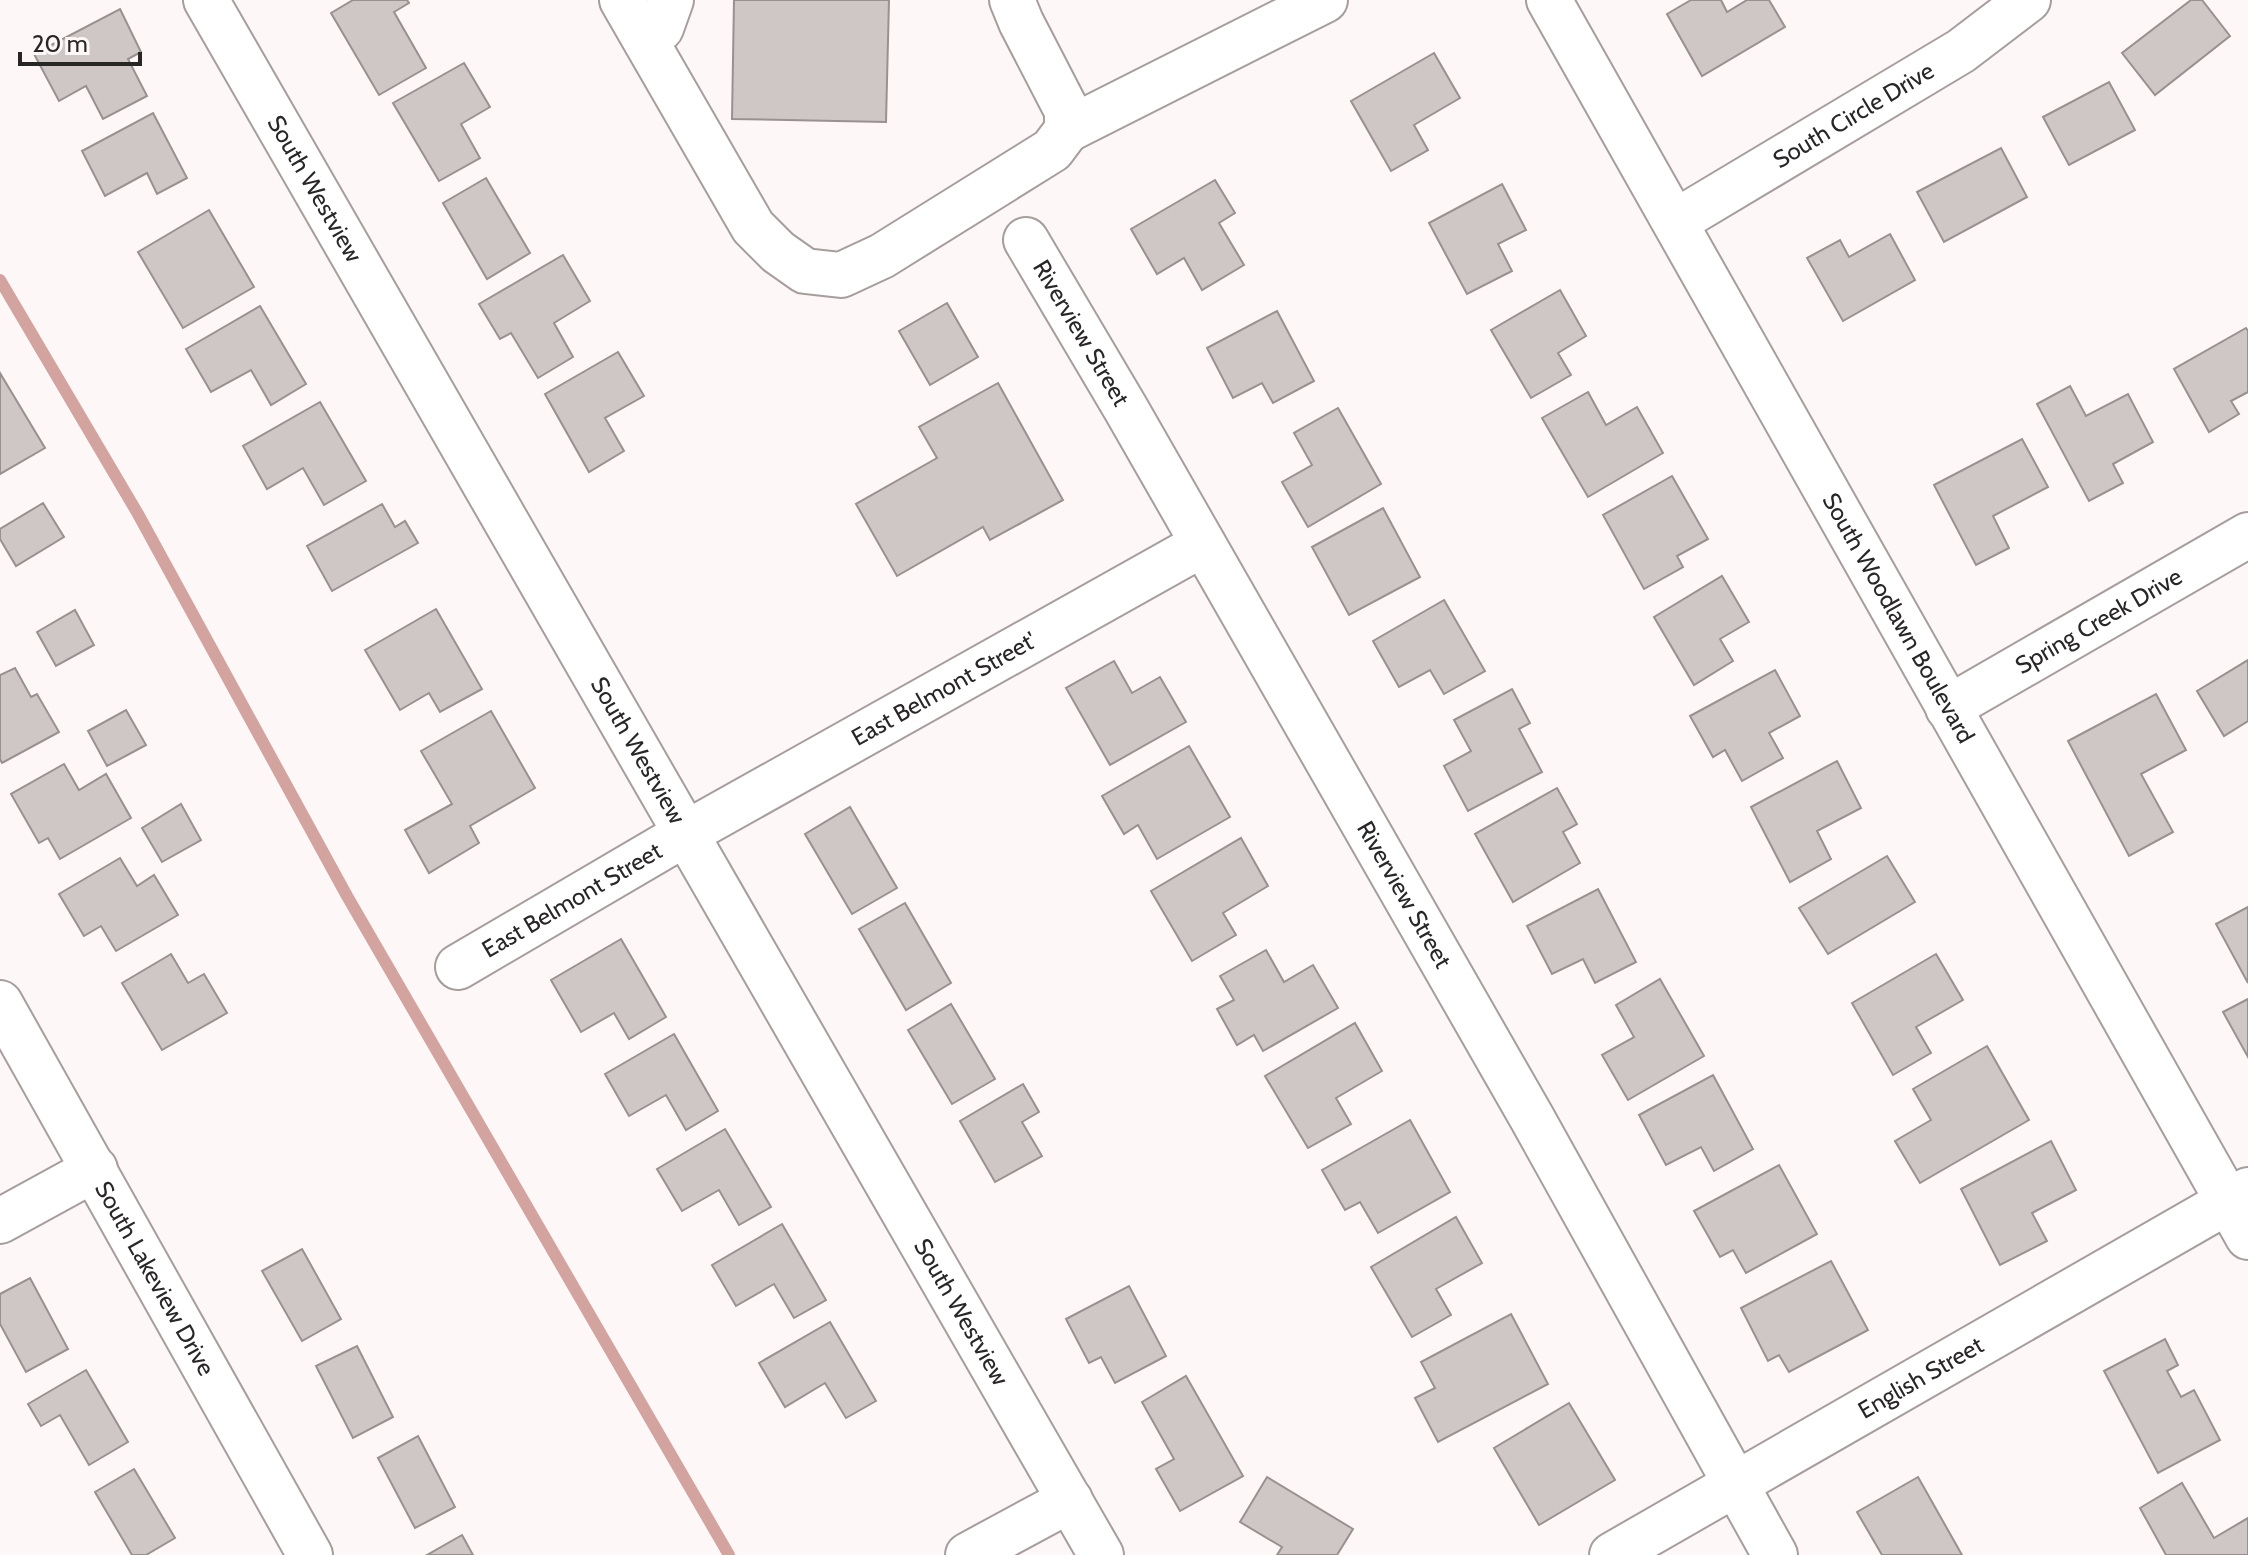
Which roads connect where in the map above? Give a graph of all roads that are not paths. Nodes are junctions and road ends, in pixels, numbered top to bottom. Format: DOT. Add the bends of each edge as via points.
graph roads {
  1 [pos="206,0"];
  2 [pos="622,0"];
  3 [pos="671,0"];
  4 [pos="1012,0"];
  5 [pos="1325,0"];
  6 [pos="1549,0"];
  7 [pos="2028,0"];
  8 [pos="646,41"];
  9 [pos="1067,130"];
  10 [pos="1675,222"];
  11 [pos="1026,240"];
  12 [pos="2248,535"];
  13 [pos="1203,544"];
  14 [pos="1948,708"];
  15 [pos="685,834"];
  16 [pos="458,967"];
  17 [pos="0,1003"];
  18 [pos="95,1169"];
  19 [pos="2241,1209"];
  20 [pos="0,1221"];
  21 [pos="1735,1484"];
  22 [pos="1070,1500"];
  23 [pos="983,1552"];
  24 [pos="310,1555"];
  25 [pos="1101,1555"];
  26 [pos="1612,1555"];
  27 [pos="1775,1555"];
  1 -- 15 [label="street, South Westview"];
  2 -- 8 [label="street"];
  3 -- 8 [label="street" via="661,28"];
  4 -- 9 [label="street" via="1067,111"];
  5 -- 9 [label="street"];
  6 -- 10 [label="street, South Woodlawn Boulevard"];
  7 -- 10 [label="street, South Circle Drive" via="1961,51"];
  8 -- 9 [label="street" via="753,227 805,271 841,275 882,256 1052,150"];
  10 -- 14 [label="street, South Woodlawn Boulevard"];
  11 -- 13 [label="street, Riverview Street"];
  12 -- 14 [label="street, Spring Creek Drive"];
  13 -- 15 [label="street, East Belmont Street'"];
  13 -- 21 [label="street, Riverview Street"];
  14 -- 19 [label="street, South Woodlawn Boulevard"];
  15 -- 16 [label="street, East Belmont Street"];
  15 -- 22 [label="street, South Westview"];
  17 -- 18 [label="street, South Lakeview Drive"];
  18 -- 20 [label="street"];
  18 -- 24 [label="street, South Lakeview Drive"];
  19 -- 21 [label="street, English Street"];
  21 -- 26 [label="street, English Street"];
  21 -- 27 [label="street, Riverview Street"];
  22 -- 23 [label="street"];
  22 -- 25 [label="street"];
}
